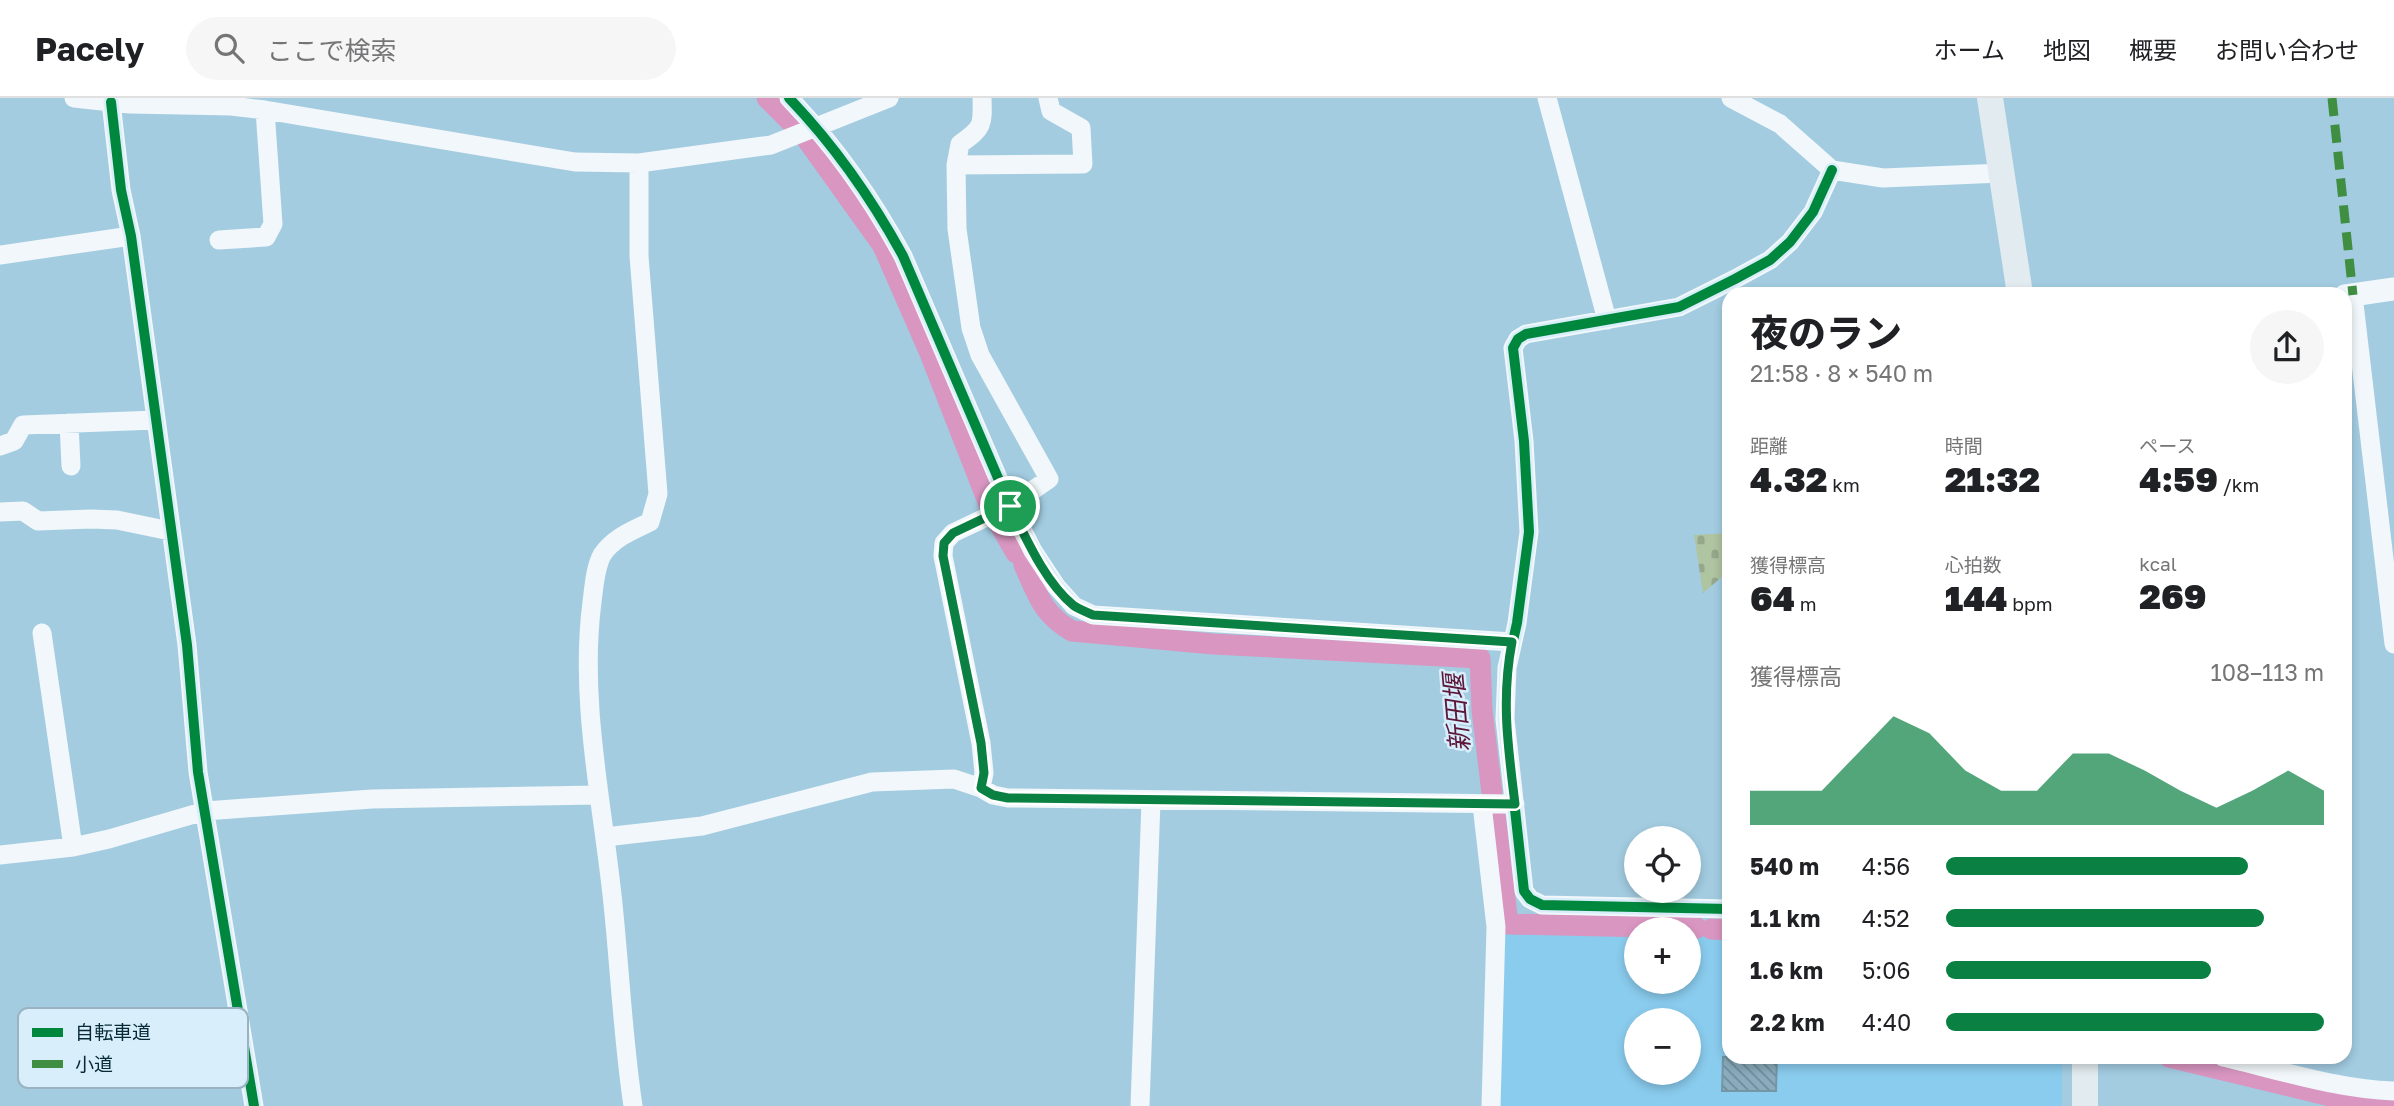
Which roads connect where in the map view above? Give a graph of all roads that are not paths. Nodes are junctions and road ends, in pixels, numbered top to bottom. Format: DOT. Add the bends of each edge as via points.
graph roads {
  1 [pos="74,98"];
  2 [pos="789,98"];
  3 [pos="889,98"];
  4 [pos="982,98"];
  5 [pos="1048,98"];
  6 [pos="1547,98"];
  7 [pos="1731,98"];
  8 [pos="1990,98"];
  9 [pos="124,102"];
  10 [pos="265,110"];
  11 [pos="818,127"];
  12 [pos="639,163"];
  13 [pos="956,165"];
  14 [pos="1832,170"];
  15 [pos="2001,173"];
  16 [pos="131,236"];
  17 [pos="219,240"];
  18 [pos="0,255"];
  19 [pos="1736,287"];
  20 [pos="2019,287"];
  21 [pos="2394,289"];
  22 [pos="1722,292"];
  23 [pos="2352,296"];
  24 [pos="2352,319"];
  25 [pos="1607,320"];
  26 [pos="156,420"];
  27 [pos="69,423"];
  28 [pos="0,446"];
  29 [pos="71,466"];
  30 [pos="1010,506"];
  31 [pos="0,512"];
  32 [pos="170,531"];
  33 [pos="43,633"];
  34 [pos="1512,642"];
  35 [pos="2394,644"];
  36 [pos="981,788"];
  37 [pos="599,795"];
  38 [pos="1151,801"];
  39 [pos="1515,804"];
  40 [pos="1482,805"];
  41 [pos="205,811"];
  42 [pos="605,837"];
  43 [pos="73,847"];
  44 [pos="0,855"];
  45 [pos="1722,909"];
  46 [pos="238,1008"];
  47 [pos="2085,1064"];
  48 [pos="2252,1064"];
  49 [pos="248,1070"];
  50 [pos="2394,1091"];
  51 [pos="254,1106"];
  52 [pos="633,1106"];
  53 [pos="1140,1106"];
  54 [pos="1491,1106"];
  55 [pos="2085,1106"];
  1 -- 9 [label="street"];
  2 -- 11 [label="street"];
  3 -- 11 [label="street"];
  4 -- 13 [label="street" via="983,124 960,144"];
  5 -- 13 [label="street" via="1051,111 1081,128 1083,164"];
  6 -- 25 [label="street"];
  7 -- 14 [label="street" via="1780,124"];
  8 -- 15 [label="main road"];
  9 -- 10 [label="street"];
  9 -- 16 [label="street" via="121,190"];
  10 -- 12 [label="street" via="575,162"];
  10 -- 17 [label="street" via="273,224 265,237"];
  11 -- 12 [label="street" via="771,145"];
  11 -- 30 [label="street" via="883,219 903,256"];
  12 -- 37 [label="street" via="639,256 658,494 650,522 620,536 602,555 594,580 588,679"];
  13 -- 30 [label="street" via="960,264 971,328 980,355 1049,479"];
  14 -- 15 [label="street" via="1883,178"];
  14 -- 19 [label="street" via="1813,212 1790,242"];
  15 -- 20 [label="main road"];
  16 -- 18 [label="street"];
  16 -- 26 [label="street"];
  21 -- 23 [label="street"];
  22 -- 25 [label="street" via="1679,307"];
  24 -- 35 [label="street"];
  25 -- 34 [label="street" via="1526,334 1513,348 1529,531"];
  26 -- 27 [label="street"];
  26 -- 32 [label="street"];
  27 -- 28 [label="street" via="23,425 14,441"];
  27 -- 29 [label="street"];
  30 -- 34 [label="street" via="1056,586 1074,606 1093,615"];
  30 -- 36 [label="street" via="953,533 944,543 981,743"];
  31 -- 32 [label="street" via="23,511 38,521 117,520"];
  32 -- 41 [label="street"];
  33 -- 43 [label="street"];
  34 -- 39 [label="street" via="1505,719"];
  36 -- 38 [label="street" via="1008,798"];
  36 -- 42 [label="street" via="954,779 872,782 702,826"];
  37 -- 41 [label="street" via="372,799"];
  37 -- 42 [label="street"];
  38 -- 40 [label="street"];
  38 -- 53 [label="street"];
  39 -- 40 [label="street"];
  39 -- 45 [label="street" via="1524,891 1530,899 1542,905"];
  40 -- 54 [label="street" via="1496,927"];
  41 -- 43 [label="street"];
  41 -- 46 [label="street"];
  42 -- 52 [label="street"];
  43 -- 44 [label="street"];
  47 -- 55 [label="main road"];
  48 -- 50 [label="street" via="2339,1085"];
  49 -- 51 [label="street"];
}
